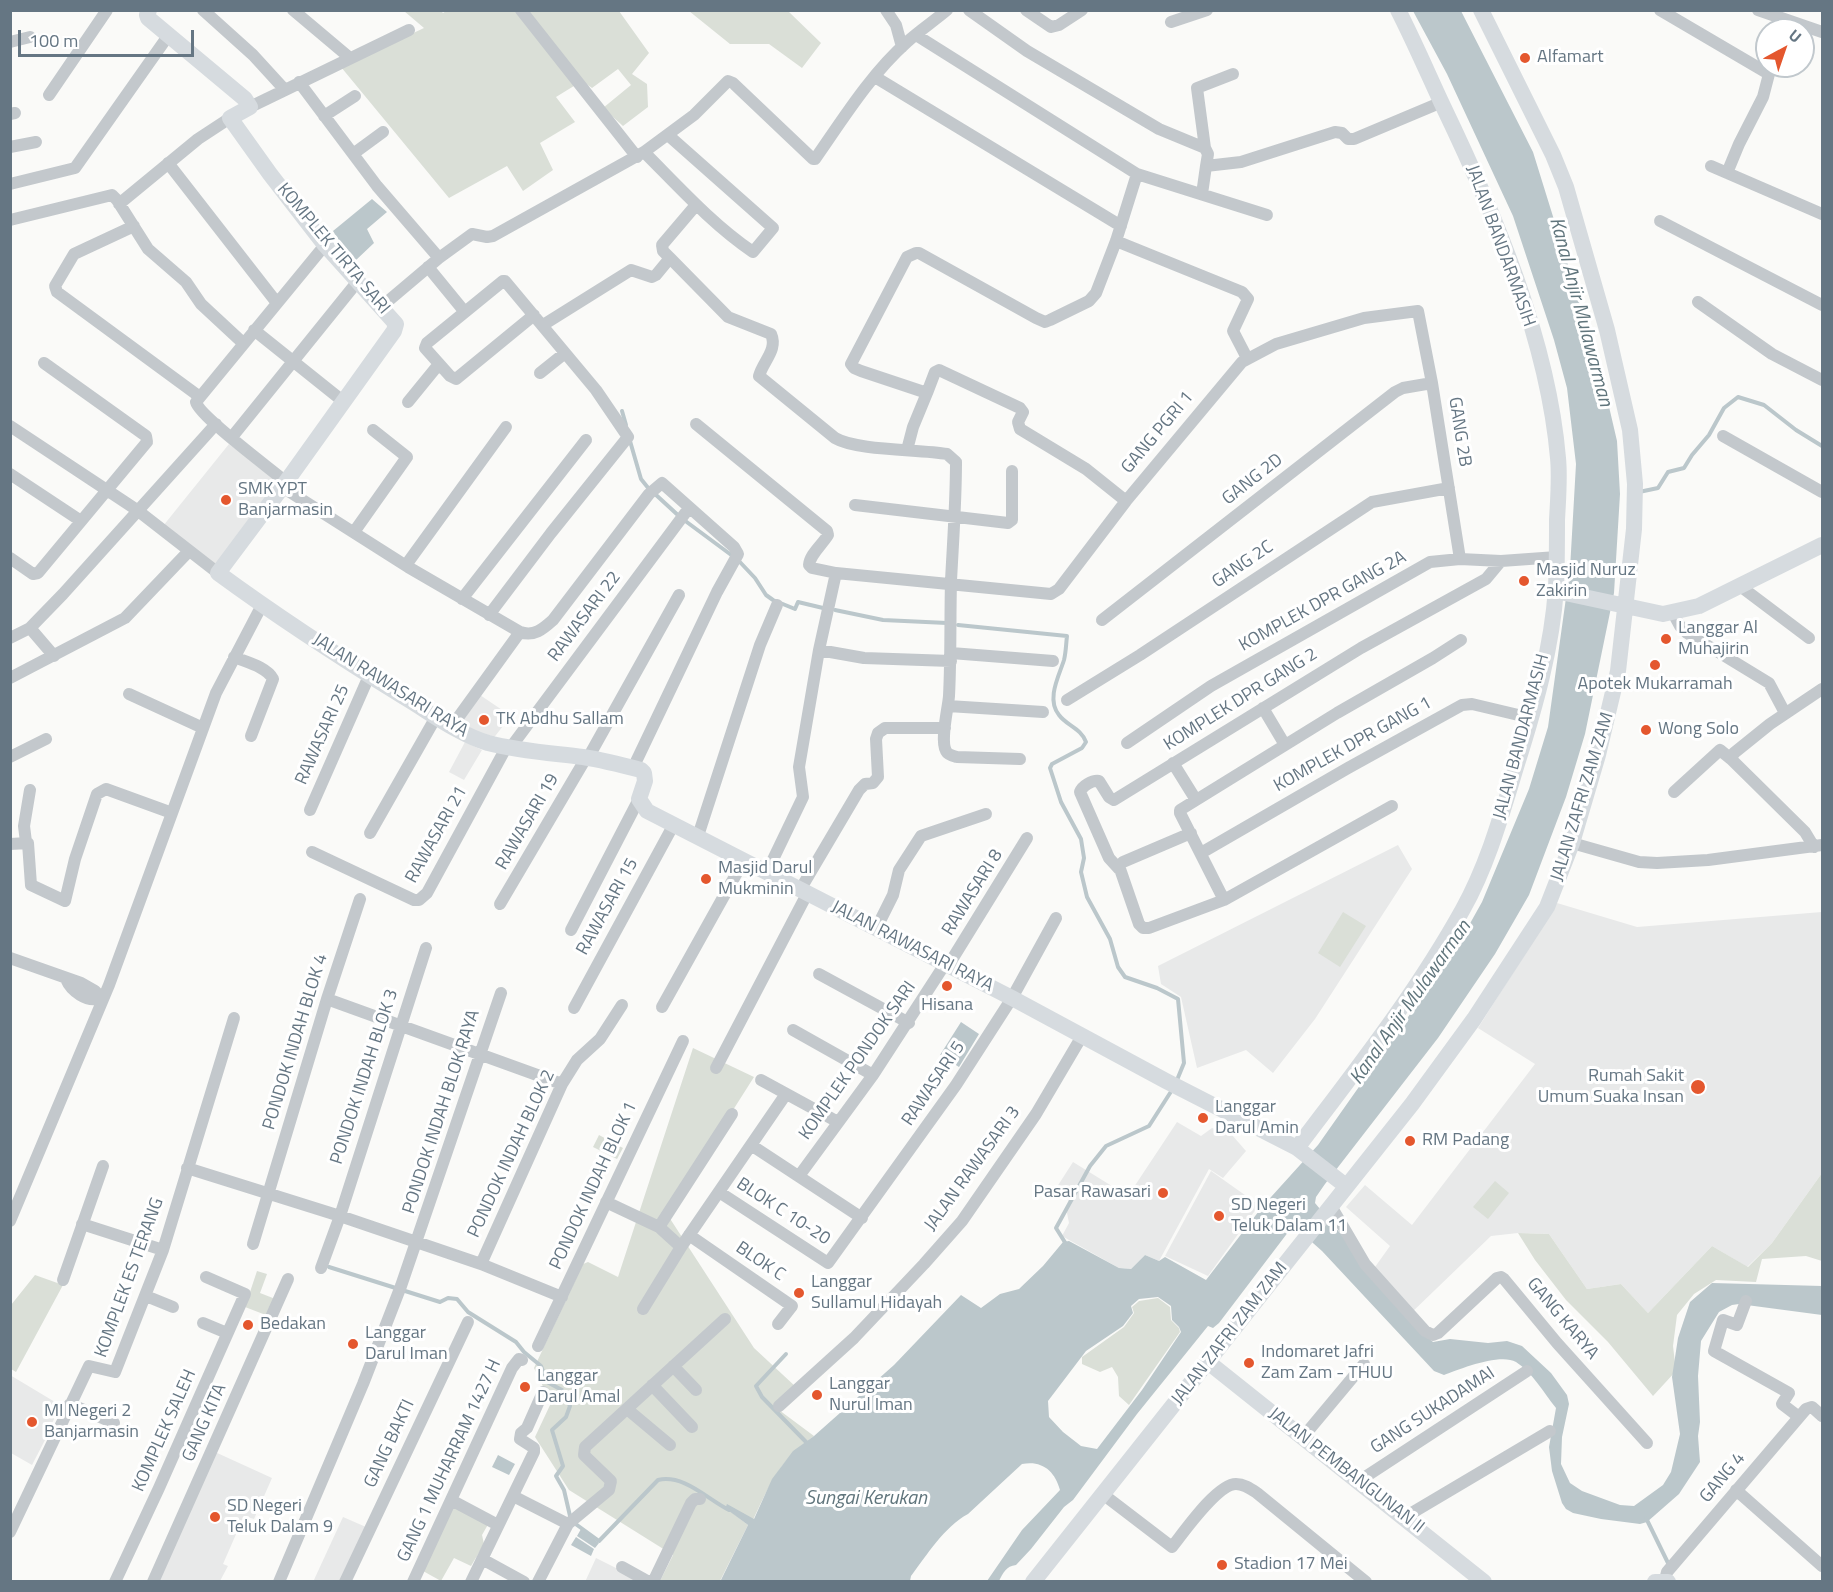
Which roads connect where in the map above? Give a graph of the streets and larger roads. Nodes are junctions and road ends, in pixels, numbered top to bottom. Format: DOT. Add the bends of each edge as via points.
graph roads {
  1 [pos="107,10"];
  2 [pos="150,10"];
  3 [pos="203,10"];
  4 [pos="293,10"];
  5 [pos="521,10"];
  6 [pos="886,10"];
  7 [pos="947,10"];
  8 [pos="969,10"];
  9 [pos="1026,10"];
  10 [pos="1082,10"];
  11 [pos="1207,10"];
  12 [pos="1398,10"];
  13 [pos="1480,10"];
  14 [pos="1660,10"];
  15 [pos="1758,10"];
  16 [pos="1171,22"];
  17 [pos="409,30"];
  18 [pos="1822,32"];
  19 [pos="916,35"];
  20 [pos="168,36"];
  21 [pos="30,37"];
  22 [pos="10,42"];
  23 [pos="902,47"];
  24 [pos="350,58"];
  25 [pos="1233,74"];
  26 [pos="875,77"];
  27 [pos="298,82"];
  28 [pos="285,90"];
  29 [pos="49,95"];
  30 [pos="355,96"];
  31 [pos="1442,102"];
  32 [pos="250,107"];
  33 [pos="324,116"];
  34 [pos="230,118"];
  35 [pos="383,132"];
  36 [pos="668,135"];
  37 [pos="36,142"];
  38 [pos="10,147"];
  39 [pos="1205,148"];
  40 [pos="353,154"];
  41 [pos="640,154"];
  42 [pos="168,163"];
  43 [pos="1206,166"];
  44 [pos="1712,166"];
  45 [pos="1727,173"];
  46 [pos="1137,174"];
  47 [pos="10,184"];
  48 [pos="1202,194"];
  49 [pos="119,204"];
  50 [pos="696,205"];
  51 [pos="1822,214"];
  52 [pos="1267,215"];
  53 [pos="10,220"];
  54 [pos="1660,221"];
  55 [pos="134,226"];
  56 [pos="1121,226"];
  57 [pos="1116,241"];
  58 [pos="325,245"];
  59 [pos="440,258"];
  60 [pos="670,258"];
  61 [pos="428,267"];
  62 [pos="358,281"];
  63 [pos="1698,302"];
  64 [pos="276,303"];
  65 [pos="1822,305"];
  66 [pos="381,307"];
  67 [pos="464,311"];
  68 [pos="1418,311"];
  69 [pos="534,315"];
  70 [pos="543,325"];
  71 [pos="254,330"];
  72 [pos="243,343"];
  73 [pos="565,353"];
  74 [pos="1247,358"];
  75 [pos="294,362"];
  76 [pos="44,363"];
  77 [pos="439,364"];
  78 [pos="540,373"];
  79 [pos="1822,380"];
  80 [pos="1432,383"];
  81 [pos="927,393"];
  82 [pos="200,397"];
  83 [pos="344,402"];
  84 [pos="408,402"];
  85 [pos="216,424"];
  86 [pos="696,424"];
  87 [pos="10,426"];
  88 [pos="506,427"];
  89 [pos="373,430"];
  90 [pos="1723,436"];
  91 [pos="232,437"];
  92 [pos="586,440"];
  93 [pos="907,450"];
  94 [pos="1012,471"];
  95 [pos="10,474"];
  96 [pos="284,484"];
  97 [pos="1449,488"];
  98 [pos="107,490"];
  99 [pos="1822,492"];
  100 [pos="1126,501"];
  101 [pos="855,505"];
  102 [pos="689,508"];
  103 [pos="137,510"];
  104 [pos="954,518"];
  105 [pos="81,520"];
  106 [pos="354,532"];
  107 [pos="1822,545"];
  108 [pos="189,551"];
  109 [pos="1557,557"];
  110 [pos="10,558"];
  111 [pos="1460,559"];
  112 [pos="1502,561"];
  113 [pos="406,565"];
  114 [pos="218,573"];
  115 [pos="836,573"];
  116 [pos="951,584"];
  117 [pos="1740,586"];
  118 [pos="1559,591"];
  119 [pos="679,594"];
  120 [pos="462,599"];
  121 [pos="1622,604"];
  122 [pos="262,605"];
  123 [pos="777,605"];
  124 [pos="1673,613"];
  125 [pos="489,615"];
  126 [pos="1102,620"];
  127 [pos="30,628"];
  128 [pos="520,632"];
  129 [pos="10,638"];
  130 [pos="1809,638"];
  131 [pos="1461,640"];
  132 [pos="819,650"];
  133 [pos="54,656"];
  134 [pos="234,657"];
  135 [pos="951,657"];
  136 [pos="1053,661"];
  137 [pos="369,676"];
  138 [pos="10,678"];
  139 [pos="1822,689"];
  140 [pos="129,694"];
  141 [pos="1067,700"];
  142 [pos="948,706"];
  143 [pos="1263,708"];
  144 [pos="1042,712"];
  145 [pos="1785,713"];
  146 [pos="436,717"];
  147 [pos="1531,718"];
  148 [pos="452,726"];
  149 [pos="203,728"];
  150 [pos="945,728"];
  151 [pos="251,736"];
  152 [pos="46,739"];
  153 [pos="1127,743"];
  154 [pos="1286,745"];
  155 [pos="509,747"];
  156 [pos="10,757"];
  157 [pos="587,758"];
  158 [pos="1020,759"];
  159 [pos="1731,759"];
  160 [pos="1173,763"];
  161 [pos="633,768"];
  162 [pos="30,790"];
  163 [pos="1674,792"];
  164 [pos="639,799"];
  165 [pos="1196,800"];
  166 [pos="1392,806"];
  167 [pos="310,810"];
  168 [pos="172,813"];
  169 [pos="986,814"];
  170 [pos="674,824"];
  171 [pos="370,833"];
  172 [pos="1191,833"];
  173 [pos="698,836"];
  174 [pos="1027,838"];
  175 [pos="26,842"];
  176 [pos="1572,843"];
  177 [pos="10,844"];
  178 [pos="1818,846"];
  179 [pos="312,852"];
  180 [pos="1201,852"];
  181 [pos="744,860"];
  182 [pos="1119,869"];
  183 [pos="767,872"];
  184 [pos="804,892"];
  185 [pos="360,899"];
  186 [pos="1224,900"];
  187 [pos="500,904"];
  188 [pos="1056,918"];
  189 [pos="571,930"];
  190 [pos="876,930"];
  191 [pos="426,948"];
  192 [pos="10,958"];
  193 [pos="947,965"];
  194 [pos="819,974"];
  195 [pos="501,993"];
  196 [pos="1012,998"];
  197 [pos="102,999"];
  198 [pos="327,999"];
  199 [pos="622,1005"];
  200 [pos="662,1007"];
  201 [pos="574,1008"];
  202 [pos="234,1018"];
  203 [pos="909,1023"];
  204 [pos="401,1025"];
  205 [pos="793,1030"];
  206 [pos="1082,1036"];
  207 [pos="683,1041"];
  208 [pos="479,1053"];
  209 [pos="716,1068"];
  210 [pos="873,1075"];
  211 [pos="761,1080"];
  212 [pos="562,1084"];
  213 [pos="786,1094"];
  214 [pos="732,1114"];
  215 [pos="838,1122"];
  216 [pos="751,1145"];
  217 [pos="1299,1150"];
  218 [pos="103,1166"];
  219 [pos="188,1168"];
  220 [pos="799,1176"];
  221 [pos="1342,1183"];
  222 [pos="719,1192"];
  223 [pos="268,1195"];
  224 [pos="606,1202"];
  225 [pos="1330,1208"];
  226 [pos="340,1216"];
  227 [pos="862,1218"];
  228 [pos="10,1221"];
  229 [pos="82,1224"];
  230 [pos="659,1227"];
  231 [pos="689,1235"];
  232 [pos="417,1243"];
  233 [pos="253,1245"];
  234 [pos="681,1247"];
  235 [pos="163,1250"];
  236 [pos="828,1263"];
  237 [pos="481,1264"];
  238 [pos="321,1268"];
  239 [pos="206,1277"];
  240 [pos="288,1279"];
  241 [pos="63,1280"];
  242 [pos="146,1296"];
  243 [pos="562,1297"];
  244 [pos="1746,1301"];
  245 [pos="173,1306"];
  246 [pos="643,1309"];
  247 [pos="725,1319"];
  248 [pos="468,1322"];
  249 [pos="203,1323"];
  250 [pos="778,1324"];
  251 [pos="227,1333"];
  252 [pos="538,1346"];
  253 [pos="522,1360"];
  254 [pos="1208,1362"];
  255 [pos="1364,1364"];
  256 [pos="673,1366"];
  257 [pos="1527,1371"];
  258 [pos="652,1384"];
  259 [pos="696,1390"];
  260 [pos="543,1392"];
  261 [pos="70,1404"];
  262 [pos="779,1406"];
  263 [pos="627,1409"];
  264 [pos="1819,1412"];
  265 [pos="1799,1417"];
  266 [pos="114,1423"];
  267 [pos="692,1427"];
  268 [pos="1550,1431"];
  269 [pos="1303,1437"];
  270 [pos="1647,1443"];
  271 [pos="670,1444"];
  272 [pos="1359,1481"];
  273 [pos="1736,1490"];
  274 [pos="1104,1495"];
  275 [pos="513,1496"];
  276 [pos="700,1499"];
  277 [pos="451,1500"];
  278 [pos="1405,1517"];
  279 [pos="572,1521"];
  280 [pos="498,1525"];
  281 [pos="10,1532"];
  282 [pos="482,1559"];
  283 [pos="1822,1566"];
  284 [pos="622,1568"];
  285 [pos="1664,1579"];
  286 [pos="115,1581"];
  287 [pos="153,1581"];
  288 [pos="279,1581"];
  289 [pos="345,1581"];
  290 [pos="413,1581"];
  291 [pos="471,1581"];
  292 [pos="524,1581"];
  293 [pos="538,1581"];
  294 [pos="651,1581"];
  295 [pos="1034,1581"];
  296 [pos="1366,1581"];
  297 [pos="1484,1581"];
  1 -- 29 [label="street"];
  2 -- 20 [label="street" via="147,16"];
  3 -- 28 [label="street"];
  4 -- 24 [label="street"];
  5 -- 41 [label="street"];
  6 -- 23 [label="street" via="896,25"];
  7 -- 19 [label="street"];
  8 -- 39 [label="street" via="1027,51 1159,129"];
  9 -- 10 [label="street" via="1051,27"];
  11 -- 16 [label="street"];
  12 -- 31 [label="street, JALAN BANDARMASIH"];
  13 -- 121 [label="street, JALAN ZAFRI ZAM ZAM" via="1566,187 1624,395 1635,492"];
  14 -- 45 [label="street" via="1769,74 1763,97"];
  15 -- 18 [label="street"];
  17 -- 24 [label="street"];
  19 -- 23 [label="street"];
  19 -- 46 [label="street"];
  20 -- 32 [label="street" via="240,94"];
  20 -- 47 [label="street" via="75,168"];
  21 -- 22 [label="street"];
  23 -- 26 [label="street"];
  24 -- 27 [label="street"];
  25 -- 39 [label="street" via="1197,88"];
  26 -- 36 [label="street" via="815,159 730,81"];
  26 -- 56 [label="street"];
  27 -- 28 [label="street"];
  27 -- 33 [label="street"];
  28 -- 32 [label="street"];
  30 -- 33 [label="street"];
  31 -- 43 [label="street" via="1354,139 1335,132 1241,162"];
  31 -- 109 [label="street, JALAN BANDARMASIH" via="1514,273 1542,365 1558,461"];
  32 -- 34 [label="street"];
  33 -- 40 [label="street"];
  34 -- 42 [label="street"];
  34 -- 58 [label="street, KOMPLEK TIRTA SARI"];
  35 -- 40 [label="street"];
  36 -- 41 [label="street"];
  36 -- 50 [label="street" via="773,228 753,252"];
  37 -- 38 [label="street"];
  39 -- 43 [label="street"];
  40 -- 59 [label="street"];
  41 -- 50 [label="street"];
  41 -- 59 [label="street" via="493,236 472,234"];
  42 -- 49 [label="street"];
  42 -- 64 [label="street"];
  43 -- 48 [label="street"];
  44 -- 45 [label="street"];
  45 -- 51 [label="street"];
  46 -- 48 [label="street"];
  46 -- 56 [label="street"];
  48 -- 52 [label="street"];
  49 -- 53 [label="street" via="112,195"];
  49 -- 55 [label="street"];
  50 -- 60 [label="street" via="662,245"];
  54 -- 65 [label="street"];
  55 -- 72 [label="street" via="148,249 186,282 201,304"];
  55 -- 82 [label="street" via="74,254 56,286 57,292"];
  56 -- 57 [label="street"];
  57 -- 74 [label="street" via="1247,296 1233,331"];
  57 -- 81 [label="street" via="1094,298 1045,322 919,253 907,257 851,364"];
  58 -- 62 [label="street, KOMPLEK TIRTA SARI"];
  58 -- 64 [label="street"];
  59 -- 61 [label="street"];
  60 -- 70 [label="street" via="656,275 631,270"];
  60 -- 93 [label="street" via="728,317 771,334 771,353 759,376 763,381 838,440"];
  61 -- 66 [label="street"];
  61 -- 67 [label="street"];
  62 -- 66 [label="street, KOMPLEK TIRTA SARI"];
  62 -- 75 [label="street"];
  63 -- 79 [label="street" via="1772,354"];
  64 -- 71 [label="street"];
  66 -- 83 [label="street, KOMPLEK TIRTA SARI" via="396,327"];
  67 -- 69 [label="street" via="503,280"];
  67 -- 77 [label="street" via="426,345"];
  68 -- 74 [label="street, GANG PGRI 1" via="1364,318 1276,344"];
  68 -- 80 [label="street, GANG 2B"];
  69 -- 70 [label="street"];
  69 -- 77 [label="street" via="456,379"];
  70 -- 73 [label="street"];
  71 -- 72 [label="street"];
  71 -- 75 [label="street"];
  72 -- 82 [label="street"];
  73 -- 78 [label="street"];
  73 -- 125 [label="street" via="628,437"];
  74 -- 100 [label="street, GANG PGRI 1"];
  75 -- 83 [label="street"];
  75 -- 91 [label="street"];
  76 -- 98 [label="street" via="146,436 145,444"];
  77 -- 84 [label="street"];
  80 -- 97 [label="street, GANG 2B"];
  80 -- 126 [label="street, GANG 2D" via="1395,392"];
  81 -- 93 [label="street"];
  81 -- 100 [label="street" via="939,370 1020,408 1020,429 1086,469"];
  82 -- 85 [label="street" via="197,407"];
  83 -- 96 [label="street, KOMPLEK TIRTA SARI"];
  85 -- 91 [label="street"];
  85 -- 103 [label="street"];
  86 -- 115 [label="street" via="827,531 809,566"];
  87 -- 98 [label="street, JALAN RAWASARI RAYA"];
  88 -- 113 [label="street"];
  89 -- 106 [label="street" via="407,457"];
  90 -- 99 [label="street"];
  91 -- 96 [label="street"];
  92 -- 120 [label="street"];
  93 -- 104 [label="street" via="947,454 954,459"];
  94 -- 104 [label="street" via="1010,522"];
  95 -- 105 [label="street"];
  96 -- 106 [label="street"];
  96 -- 114 [label="street, KOMPLEK TIRTA SARI"];
  97 -- 111 [label="street, GANG 2B"];
  97 -- 141 [label="street, GANG 2C" via="1372,502"];
  98 -- 103 [label="street, JALAN RAWASARI RAYA"];
  98 -- 105 [label="street"];
  100 -- 116 [label="street, GANG PGRI 1" via="1059,589 1051,594"];
  101 -- 104 [label="street"];
  102 -- 128 [label="street" via="662,483 649,494 553,620 538,632"];
  102 -- 155 [label="street, RAWASARI 22"];
  102 -- 161 [label="street" via="738,554"];
  103 -- 108 [label="street, JALAN RAWASARI RAYA"];
  103 -- 127 [label="street"];
  104 -- 116 [label="street"];
  105 -- 110 [label="street" via="38,573 33,574"];
  106 -- 113 [label="street"];
  107 -- 117 [label="street"];
  108 -- 114 [label="street, JALAN RAWASARI RAYA"];
  108 -- 133 [label="street" via="125,618"];
  109 -- 112 [label="street, KOMPLEK DPR GANG 2A"];
  109 -- 118 [label="street, JALAN BANDARMASIH"];
  111 -- 112 [label="street, KOMPLEK DPR GANG 2A"];
  111 -- 153 [label="street, KOMPLEK DPR GANG 2A" via="1430,562 1211,686"];
  112 -- 143 [label="street, KOMPLEK DPR GANG 2" via="1486,579"];
  113 -- 120 [label="street"];
  114 -- 122 [label="street, JALAN RAWASARI RAYA"];
  115 -- 116 [label="street"];
  115 -- 132 [label="street"];
  116 -- 135 [label="street"];
  117 -- 124 [label="street" via="1699,606"];
  117 -- 130 [label="street"];
  118 -- 121 [label="street"];
  118 -- 147 [label="street, JALAN BANDARMASIH"];
  119 -- 157 [label="street, RAWASARI 19"];
  120 -- 125 [label="street"];
  121 -- 124 [label="street"];
  121 -- 176 [label="street, JALAN ZAFRI ZAM ZAM" via="1618,671"];
  122 -- 134 [label="street"];
  122 -- 137 [label="street, JALAN RAWASARI RAYA"];
  123 -- 173 [label="street" via="760,645"];
  124 -- 145 [label="street" via="1687,633 1769,683"];
  125 -- 128 [label="street"];
  127 -- 129 [label="street"];
  127 -- 133 [label="street"];
  128 -- 148 [label="street"];
  131 -- 154 [label="street"];
  132 -- 135 [label="street" via="864,658"];
  132 -- 183 [label="street" via="799,767 803,797"];
  133 -- 138 [label="street"];
  134 -- 149 [label="street"];
  134 -- 151 [label="street" via="268,672 273,679"];
  135 -- 136 [label="street"];
  135 -- 142 [label="street"];
  137 -- 146 [label="street, JALAN RAWASARI RAYA"];
  137 -- 167 [label="street, RAWASARI 25"];
  139 -- 145 [label="street"];
  140 -- 149 [label="street"];
  142 -- 144 [label="street"];
  142 -- 150 [label="street"];
  143 -- 154 [label="street"];
  143 -- 160 [label="street, KOMPLEK DPR GANG 2"];
  145 -- 159 [label="street"];
  146 -- 148 [label="street, JALAN RAWASARI RAYA"];
  146 -- 171 [label="street"];
  147 -- 180 [label="street, KOMPLEK DPR GANG 1" via="1462,705"];
  147 -- 217 [label="street, JALAN BANDARMASIH" via="1495,835 1464,907 1376,1044"];
  148 -- 155 [label="street, JALAN RAWASARI RAYA" via="481,740"];
  149 -- 168 [label="street"];
  150 -- 158 [label="street" via="948,754"];
  150 -- 184 [label="street" via="885,728 878,733 878,777 859,790"];
  152 -- 156 [label="street"];
  154 -- 165 [label="street"];
  155 -- 157 [label="street, JALAN RAWASARI RAYA"];
  155 -- 179 [label="street, RAWASARI 21" via="425,896 419,900"];
  157 -- 161 [label="street, JALAN RAWASARI RAYA"];
  157 -- 187 [label="street, RAWASARI 19"];
  159 -- 163 [label="street" via="1720,750"];
  159 -- 178 [label="street"];
  160 -- 165 [label="street"];
  160 -- 182 [label="street, KOMPLEK DPR GANG 2" via="1114,800 1099,781 1082,788 1080,792 1109,858"];
  161 -- 164 [label="street" via="644,773"];
  162 -- 175 [label="street" via="24,826"];
  164 -- 170 [label="street, JALAN RAWASARI RAYA" via="645,809"];
  164 -- 189 [label="street"];
  165 -- 172 [label="street" via="1180,813"];
  166 -- 186 [label="street"];
  168 -- 175 [label="street" via="106,789 99,791 65,901 32,885"];
  168 -- 197 [label="street"];
  169 -- 190 [label="street" via="921,836 898,870 893,895"];
  170 -- 173 [label="street, JALAN RAWASARI RAYA"];
  170 -- 201 [label="street, RAWASARI 15"];
  172 -- 180 [label="street"];
  172 -- 182 [label="street" via="1123,862"];
  173 -- 181 [label="street, JALAN RAWASARI RAYA"];
  174 -- 193 [label="street, RAWASARI 8"];
  175 -- 177 [label="street"];
  176 -- 178 [label="street" via="1639,862 1657,863"];
  176 -- 221 [label="street, JALAN ZAFRI ZAM ZAM" via="1547,907 1474,1019 1412,1104"];
  180 -- 186 [label="street"];
  181 -- 183 [label="street, JALAN RAWASARI RAYA"];
  181 -- 200 [label="street"];
  182 -- 186 [label="street" via="1143,928"];
  183 -- 184 [label="street, JALAN RAWASARI RAYA"];
  184 -- 190 [label="street, JALAN RAWASARI RAYA"];
  184 -- 209 [label="street"];
  185 -- 198 [label="street, PONDOK INDAH BLOK 4"];
  188 -- 196 [label="street, RAWASARI 5"];
  190 -- 193 [label="street, JALAN RAWASARI RAYA"];
  191 -- 204 [label="street, PONDOK INDAH BLOK 3"];
  192 -- 197 [label="street" via="90,987"];
  193 -- 196 [label="street, JALAN RAWASARI RAYA"];
  193 -- 203 [label="street, KOMPLEK PONDOK SARI"];
  194 -- 203 [label="street"];
  195 -- 208 [label="street, PONDOK INDAH BLOK RAYA"];
  196 -- 206 [label="street, JALAN RAWASARI RAYA"];
  196 -- 227 [label="street, RAWASARI 5"];
  197 -- 228 [label="street"];
  198 -- 204 [label="street"];
  198 -- 223 [label="street, PONDOK INDAH BLOK 4"];
  199 -- 212 [label="street, PONDOK INDAH BLOK 2" via="600,1039 577,1060"];
  202 -- 219 [label="street, KOMPLEK ES TERANG"];
  203 -- 210 [label="street, KOMPLEK PONDOK SARI"];
  204 -- 208 [label="street"];
  204 -- 226 [label="street, PONDOK INDAH BLOK 3"];
  205 -- 210 [label="street"];
  206 -- 217 [label="street, JALAN RAWASARI RAYA"];
  206 -- 262 [label="street, JALAN RAWASARI 3" via="1036,1114 975,1204 854,1338"];
  207 -- 224 [label="street, PONDOK INDAH BLOK 1"];
  208 -- 212 [label="street"];
  208 -- 232 [label="street, PONDOK INDAH BLOK RAYA"];
  210 -- 215 [label="street, KOMPLEK PONDOK SARI"];
  211 -- 213 [label="street"];
  212 -- 237 [label="street, PONDOK INDAH BLOK 2"];
  213 -- 215 [label="street"];
  213 -- 216 [label="street"];
  214 -- 230 [label="street"];
  215 -- 220 [label="street, KOMPLEK PONDOK SARI"];
  216 -- 220 [label="street"];
  216 -- 222 [label="street"];
  217 -- 221 [label="street, JALAN RAWASARI RAYA"];
  218 -- 229 [label="street"];
  219 -- 223 [label="street"];
  219 -- 235 [label="street, KOMPLEK ES TERANG"];
  220 -- 227 [label="street"];
  221 -- 225 [label="street, JALAN ZAFRI ZAM ZAM"];
  222 -- 231 [label="street"];
  222 -- 236 [label="street, BLOK C 10-20"];
  223 -- 226 [label="street"];
  223 -- 233 [label="street, PONDOK INDAH BLOK 4"];
  224 -- 230 [label="street"];
  224 -- 243 [label="street, PONDOK INDAH BLOK 1"];
  225 -- 254 [label="street, JALAN ZAFRI ZAM ZAM"];
  225 -- 270 [label="street, GANG KARYA" via="1365,1264 1429,1334 1438,1333 1501,1276"];
  226 -- 232 [label="street"];
  226 -- 238 [label="street, PONDOK INDAH BLOK 3"];
  227 -- 236 [label="street, RAWASARI 5"];
  229 -- 235 [label="street"];
  229 -- 241 [label="street"];
  230 -- 234 [label="street"];
  231 -- 234 [label="street"];
  231 -- 250 [label="street, BLOK C" via="792,1306"];
  232 -- 237 [label="street"];
  232 -- 288 [label="street, PONDOK INDAH BLOK RAYA" via="363,1384"];
  234 -- 246 [label="street"];
  235 -- 242 [label="street, KOMPLEK ES TERANG"];
  237 -- 243 [label="street"];
  239 -- 251 [label="street, KOMPLEK SALEH" via="245,1294"];
  240 -- 287 [label="street, GANG KITA"];
  242 -- 245 [label="street"];
  242 -- 261 [label="street, KOMPLEK ES TERANG" via="115,1372 89,1366"];
  243 -- 252 [label="street, PONDOK INDAH BLOK 1"];
  244 -- 265 [label="street" via="1737,1325 1724,1320 1714,1351 1788,1393 1782,1404"];
  247 -- 256 [label="street"];
  248 -- 289 [label="street, GANG BAKTI"];
  249 -- 251 [label="street"];
  251 -- 286 [label="street, KOMPLEK SALEH"];
  253 -- 277 [label="street, GANG 1 MUHARRAM 1427 H" via="512,1368"];
  254 -- 269 [label="street, JALAN PEMBANGUNAN II"];
  254 -- 274 [label="street, JALAN ZAFRI ZAM ZAM"];
  255 -- 269 [label="street"];
  256 -- 258 [label="street"];
  256 -- 259 [label="street"];
  257 -- 272 [label="street, GANG SUKADAMAI"];
  258 -- 263 [label="street"];
  258 -- 267 [label="street"];
  260 -- 275 [label="street" via="521,1433 520,1439 534,1450"];
  261 -- 266 [label="street"];
  261 -- 281 [label="street, KOMPLEK ES TERANG"];
  263 -- 271 [label="street"];
  263 -- 279 [label="street" via="583,1450 611,1481 611,1486"];
  264 -- 265 [label="street, GANG 4" via="1809,1407"];
  265 -- 273 [label="street, GANG 4"];
  268 -- 278 [label="street"];
  269 -- 272 [label="street, JALAN PEMBANGUNAN II"];
  272 -- 278 [label="street, JALAN PEMBANGUNAN II"];
  273 -- 283 [label="street"];
  273 -- 285 [label="street, GANG 4"];
  274 -- 295 [label="street, JALAN ZAFRI ZAM ZAM"];
  274 -- 296 [label="street" via="1172,1547 1219,1491 1236,1484 1247,1487"];
  275 -- 279 [label="street"];
  275 -- 280 [label="street"];
  276 -- 294 [label="street" via="691,1503"];
  277 -- 280 [label="street"];
  277 -- 290 [label="street, GANG 1 MUHARRAM 1427 H"];
  278 -- 297 [label="street, JALAN PEMBANGUNAN II"];
  279 -- 293 [label="street"];
  280 -- 282 [label="street"];
  282 -- 291 [label="street"];
  282 -- 292 [label="street"];
  284 -- 294 [label="street"];
}
